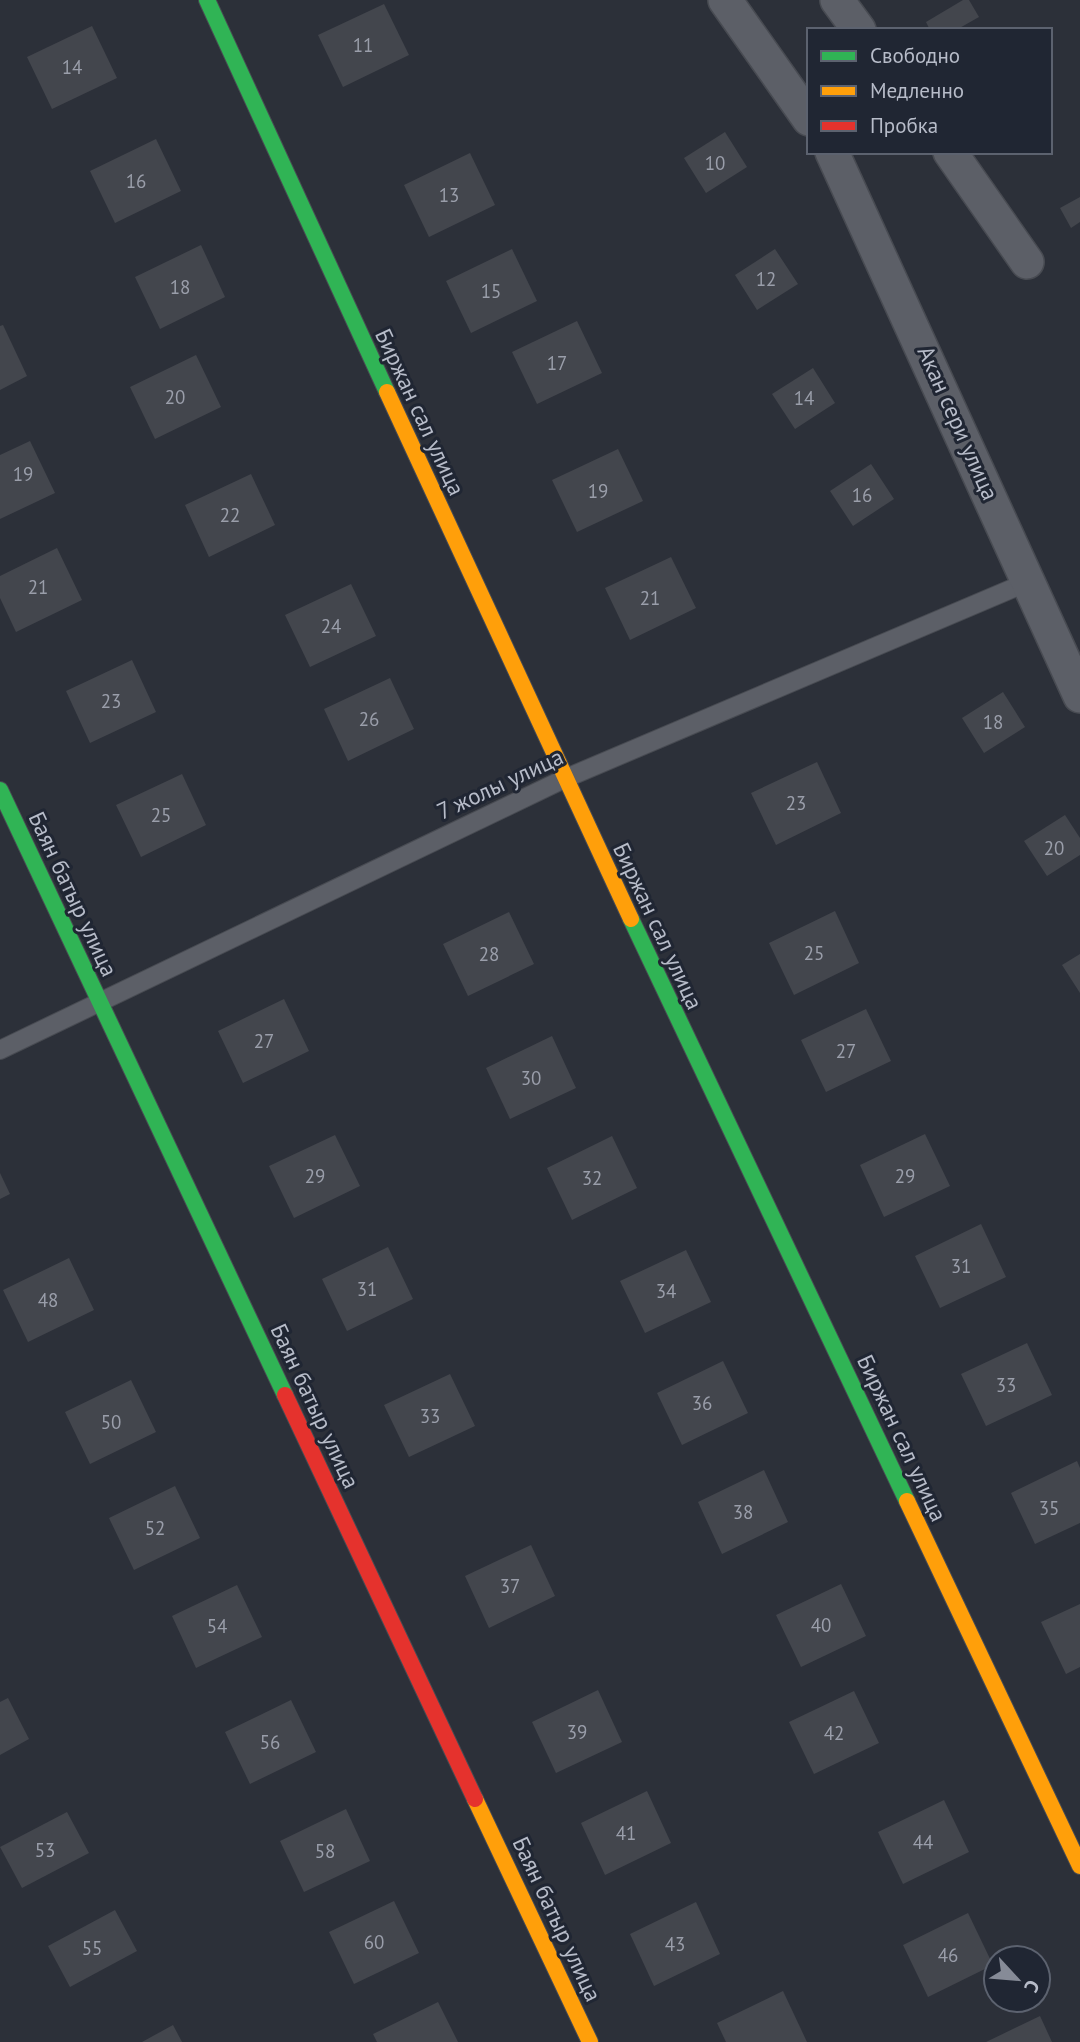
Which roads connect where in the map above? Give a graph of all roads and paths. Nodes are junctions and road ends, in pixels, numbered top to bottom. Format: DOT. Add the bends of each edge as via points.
graph roads {
  1 [pos="207,0"];
  2 [pos="724,0"];
  3 [pos="837,0"];
  4 [pos="858,28"];
  5 [pos="807,116"];
  6 [pos="833,154"];
  7 [pos="951,154"];
  8 [pos="1027,262"];
  9 [pos="1030,581"];
  10 [pos="1080,696"];
  11 [pos="564,779"];
  12 [pos="0,790"];
  13 [pos="100,1003"];
  14 [pos="0,1050"];
  15 [pos="1080,1866"];
  16 [pos="590,2042"];
  1 -- 11 [label="street, Биржан сал улица"];
  2 -- 5 [label="street"];
  3 -- 4 [label="street"];
  6 -- 9 [label="street, Акан сери улица"];
  7 -- 8 [label="street"];
  9 -- 10 [label="street, Акан сери улица"];
  9 -- 11 [label="lane, 7 жолы улица"];
  11 -- 13 [label="lane, 7 жолы улица"];
  11 -- 15 [label="street, Биржан сал улица"];
  12 -- 13 [label="street, Баян батыр улица"];
  13 -- 14 [label="lane, 7 жолы улица"];
  13 -- 16 [label="street, Баян батыр улица"];
}
